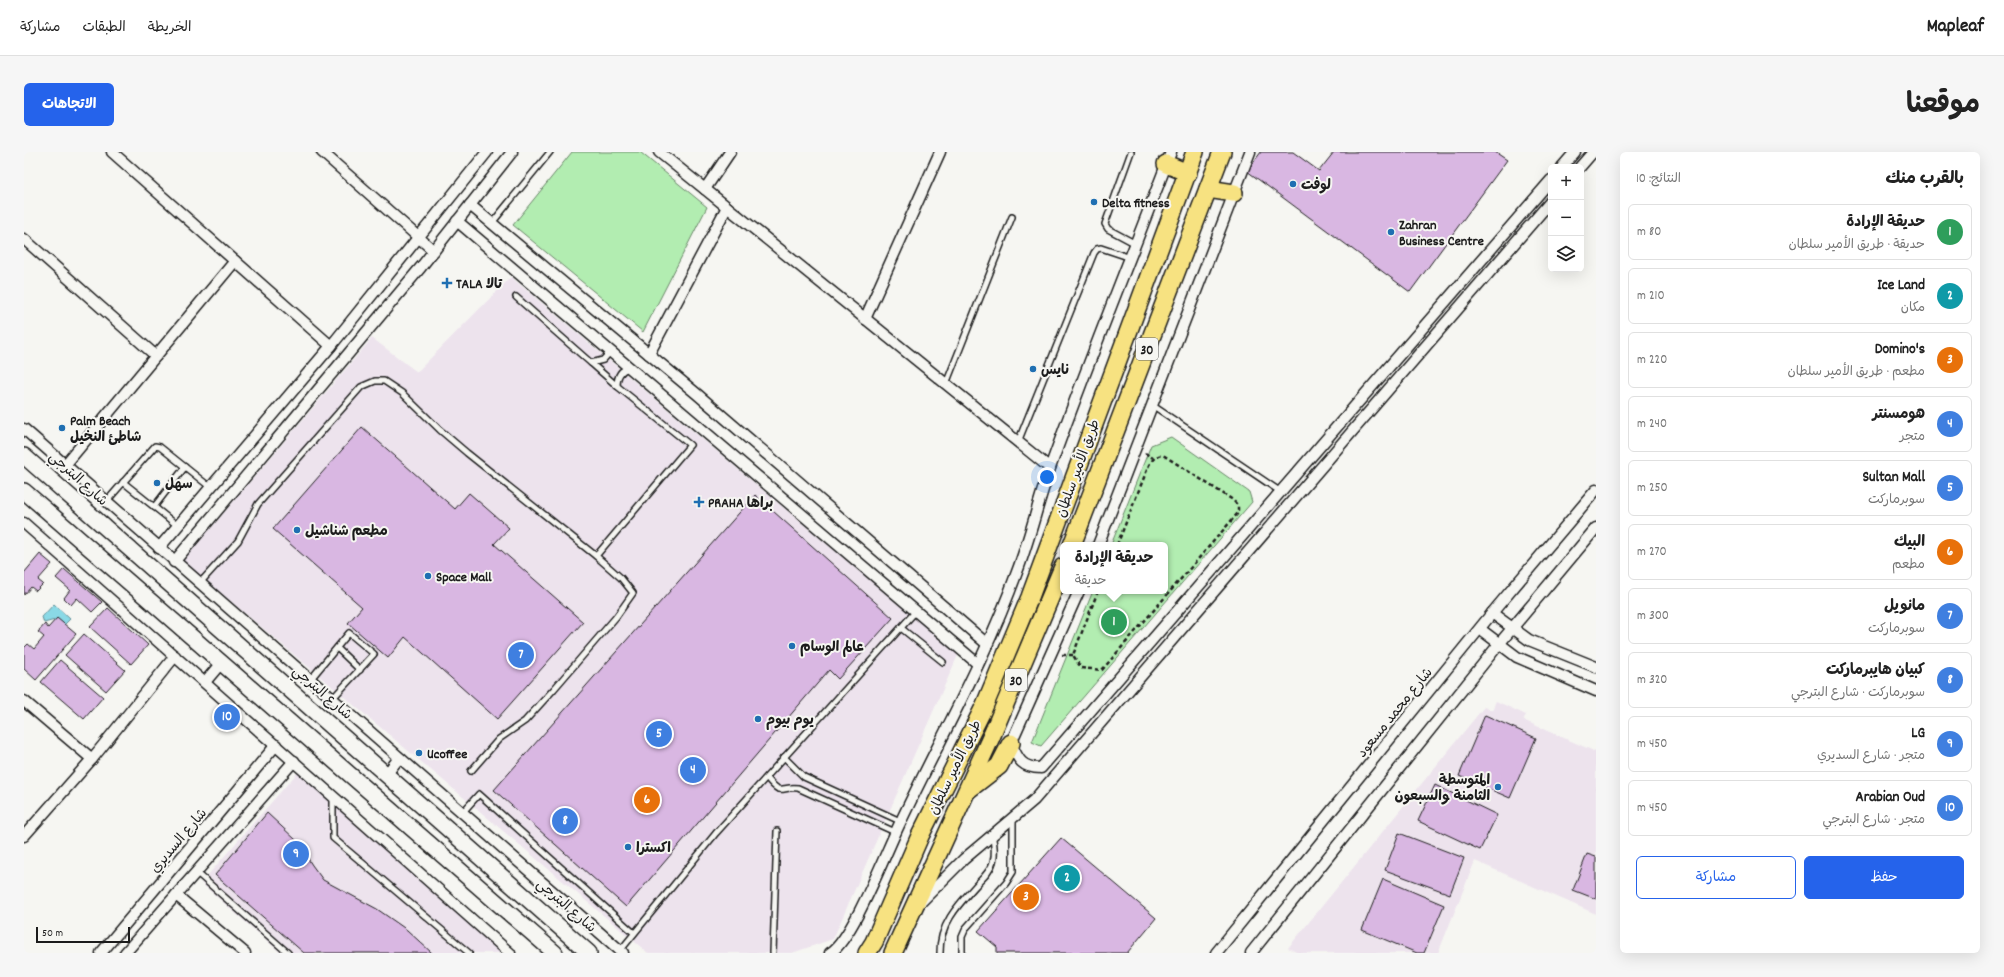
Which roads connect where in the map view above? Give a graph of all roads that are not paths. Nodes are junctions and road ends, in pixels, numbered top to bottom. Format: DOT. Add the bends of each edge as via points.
graph roads {
  1 [pos="112,152"];
  2 [pos="323,152"];
  3 [pos="488,152"];
  4 [pos="512,152"];
  5 [pos="550,152"];
  6 [pos="659,152"];
  7 [pos="730,152"];
  8 [pos="940,152"];
  9 [pos="1131,152"];
  10 [pos="1195,152"];
  11 [pos="1222,152"];
  12 [pos="1250,152"];
  13 [pos="1575,152"];
  14 [pos="1593,152"];
  15 [pos="1169,158"];
  16 [pos="1565,164"];
  17 [pos="1583,164"];
  18 [pos="1188,173"];
  19 [pos="1548,183"];
  20 [pos="705,189"];
  21 [pos="1208,189"];
  22 [pos="1234,193"];
  23 [pos="1548,204"];
  24 [pos="470,205"];
  25 [pos="727,207"];
  26 [pos="1012,217"];
  27 [pos="457,221"];
  28 [pos="492,223"];
  29 [pos="418,238"];
  30 [pos="24,239"];
  31 [pos="1136,244"];
  32 [pos="434,251"];
  33 [pos="1131,258"];
  34 [pos="235,261"];
  35 [pos="516,297"];
  36 [pos="865,319"];
  37 [pos="331,346"];
  38 [pos="611,351"];
  39 [pos="649,354"];
  40 [pos="156,356"];
  41 [pos="591,363"];
  42 [pos="630,367"];
  43 [pos="946,384"];
  44 [pos="616,386"];
  45 [pos="1152,405"];
  46 [pos="26,435"];
  47 [pos="1018,442"];
  48 [pos="1086,442"];
  49 [pos="1108,449"];
  50 [pos="24,456"];
  51 [pos="65,465"];
  52 [pos="185,467"];
  53 [pos="1050,468"];
  54 [pos="123,482"];
  55 [pos="210,487"];
  56 [pos="1596,490"];
  57 [pos="24,491"];
  58 [pos="1281,492"];
  59 [pos="106,502"];
  60 [pos="154,507"];
  61 [pos="24,523"];
  62 [pos="178,526"];
  63 [pos="1596,528"];
  64 [pos="1073,542"];
  65 [pos="1099,542"];
  66 [pos="159,548"];
  67 [pos="596,556"];
  68 [pos="174,562"];
  69 [pos="1060,574"];
  70 [pos="199,584"];
  71 [pos="1078,594"];
  72 [pos="916,611"];
  73 [pos="1492,613"];
  74 [pos="901,628"];
  75 [pos="1480,628"];
  76 [pos="1512,629"];
  77 [pos="987,644"];
  78 [pos="1499,644"];
  79 [pos="337,648"];
  80 [pos="175,656"];
  81 [pos="943,662"];
  82 [pos="221,663"];
  83 [pos="978,664"];
  84 [pos="1596,668"];
  85 [pos="360,670"];
  86 [pos="310,680"];
  87 [pos="205,682"];
  88 [pos="1596,691"];
  89 [pos="332,699"];
  90 [pos="24,701"];
  91 [pos="1011,743"];
  92 [pos="276,745"];
  93 [pos="784,757"];
  94 [pos="399,758"];
  95 [pos="92,759"];
  96 [pos="294,761"];
  97 [pos="471,771"];
  98 [pos="386,775"];
  99 [pos="767,778"];
  100 [pos="967,792"];
  101 [pos="332,795"];
  102 [pos="462,813"];
  103 [pos="1013,818"];
  104 [pos="900,821"];
  105 [pos="777,831"];
  106 [pos="895,832"];
  107 [pos="992,833"];
  108 [pos="24,836"];
  109 [pos="196,872"];
  110 [pos="176,895"];
  111 [pos="889,907"];
  112 [pos="912,911"];
  113 [pos="634,933"];
  114 [pos="621,952"];
  115 [pos="101,953"];
  116 [pos="125,953"];
  117 [pos="245,953"];
  118 [pos="288,953"];
  119 [pos="469,953"];
  120 [pos="510,953"];
  121 [pos="555,953"];
  122 [pos="589,953"];
  123 [pos="773,953"];
  124 [pos="830,953"];
  125 [pos="857,953"];
  126 [pos="867,953"];
  127 [pos="893,953"];
  128 [pos="902,953"];
  129 [pos="940,953"];
  130 [pos="962,953"];
  131 [pos="1216,953"];
  132 [pos="1251,953"];
  1 -- 34 [label="street"];
  2 -- 29 [label="street"];
  3 -- 29 [label="street"];
  4 -- 24 [label="street"];
  5 -- 28 [label="lane"];
  6 -- 20 [label="street"];
  7 -- 20 [label="street"];
  8 -- 36 [label="street"];
  9 -- 31 [label="lane" via="1105,224 1108,229"];
  10 -- 18 [label="main road, طريق الأمير سلطان / 30"];
  11 -- 21 [label="main road, طريق الأمير سلطان / 30"];
  12 -- 22 [label="street"];
  13 -- 16 [label="street"];
  14 -- 17 [label="street"];
  15 -- 18 [label="main road"];
  15 -- 31 [label="street"];
  18 -- 48 [label="main road, طريق الأمير سلطان / 30"];
  19 -- 58 [label="street"];
  20 -- 25 [label="street"];
  21 -- 22 [label="main road"];
  21 -- 49 [label="main road, طريق الأمير سلطان / 30"];
  22 -- 45 [label="street"];
  23 -- 103 [label="street" via="1034,800"];
  24 -- 27 [label="street"];
  24 -- 28 [label="street"];
  25 -- 36 [label="street"];
  25 -- 39 [label="street"];
  26 -- 43 [label="lane"];
  27 -- 32 [label="street"];
  27 -- 38 [label="street"];
  28 -- 39 [label="street"];
  29 -- 32 [label="street"];
  29 -- 37 [label="street"];
  30 -- 40 [label="street"];
  31 -- 33 [label="street"];
  32 -- 68 [label="street"];
  33 -- 47 [label="lane" via="1101,248 1094,253"];
  33 -- 53 [label="street"];
  34 -- 37 [label="street"];
  34 -- 40 [label="street"];
  35 -- 41 [label="lane"];
  36 -- 43 [label="street"];
  37 -- 55 [label="street"];
  38 -- 41 [label="lane" via="603,360"];
  38 -- 42 [label="street"];
  39 -- 77 [label="street"];
  40 -- 51 [label="street"];
  41 -- 44 [label="lane"];
  42 -- 44 [label="lane" via="620,374"];
  42 -- 72 [label="street"];
  43 -- 47 [label="street"];
  44 -- 67 [label="lane" via="690,444"];
  45 -- 58 [label="lane"];
  45 -- 65 [label="street"];
  46 -- 51 [label="street, شارع البترجي"];
  47 -- 53 [label="street"];
  48 -- 49 [label="main road"];
  48 -- 111 [label="main road, طريق الأمير سلطان / 30" via="1030,597 984,707 920,836"];
  49 -- 64 [label="main road, طريق الأمير سلطان / 30"];
  50 -- 98 [label="main road, شارع البترجي"];
  51 -- 59 [label="street, شارع البترجي"];
  52 -- 54 [label="lane" via="160,447 155,446"];
  52 -- 55 [label="lane"];
  52 -- 60 [label="lane"];
  53 -- 77 [label="street" via="1017,573"];
  54 -- 59 [label="lane"];
  54 -- 60 [label="lane"];
  55 -- 62 [label="street"];
  56 -- 73 [label="street, شارع محمد مسعود"];
  57 -- 82 [label="main road"];
  58 -- 91 [label="street" via="1041,768 1031,768 1024,764 1017,758"];
  59 -- 66 [label="street, شارع البترجي"];
  60 -- 62 [label="lane"];
  61 -- 80 [label="street"];
  62 -- 66 [label="street"];
  63 -- 76 [label="street"];
  66 -- 68 [label="street, شارع البترجي"];
  67 -- 70 [label="lane" via="467,453 402,393 384,381 361,387 258,504 238,540"];
  67 -- 97 [label="lane" via="621,578 633,593 616,617 525,721 499,739"];
  68 -- 70 [label="street, شارع البترجي"];
  69 -- 100 [label="main road, طريق الأمير سلطان / 30"];
  70 -- 86 [label="street, شارع البترجي"];
  71 -- 91 [label="street"];
  72 -- 74 [label="lane"];
  72 -- 83 [label="street"];
  73 -- 75 [label="street, شارع محمد مسعود"];
  73 -- 76 [label="street"];
  74 -- 81 [label="lane"];
  74 -- 93 [label="lane"];
  75 -- 78 [label="street"];
  75 -- 131 [label="street, شارع محمد مسعود"];
  76 -- 78 [label="street"];
  76 -- 84 [label="street" via="1529,640"];
  77 -- 83 [label="street"];
  78 -- 88 [label="street" via="1517,657"];
  78 -- 132 [label="street"];
  79 -- 85 [label="lane"];
  79 -- 85 [label="lane" via="349,633 374,654"];
  79 -- 86 [label="lane"];
  80 -- 87 [label="street"];
  80 -- 95 [label="street"];
  82 -- 87 [label="street"];
  82 -- 121 [label="main road"];
  83 -- 104 [label="street"];
  85 -- 89 [label="lane"];
  86 -- 89 [label="street, شارع البترجي"];
  87 -- 92 [label="street"];
  89 -- 94 [label="street, شارع البترجي"];
  90 -- 95 [label="street"];
  91 -- 100 [label="main road" via="999,766"];
  92 -- 96 [label="street"];
  92 -- 115 [label="street, شارع السديري"];
  93 -- 99 [label="lane"];
  93 -- 104 [label="lane" via="804,777"];
  94 -- 98 [label="street"];
  94 -- 102 [label="street, شارع البترجي"];
  95 -- 108 [label="street"];
  96 -- 101 [label="street"];
  96 -- 109 [label="street"];
  98 -- 122 [label="main road, شارع البترجي"];
  99 -- 106 [label="lane" via="781,790 798,788"];
  99 -- 113 [label="lane" via="716,833"];
  100 -- 112 [label="main road, طريق الأمير سلطان / 30"];
  101 -- 119 [label="lane" via="333,838"];
  101 -- 120 [label="street"];
  102 -- 113 [label="lane" via="479,794"];
  102 -- 114 [label="street, شارع البترجي"];
  103 -- 107 [label="street"];
  103 -- 130 [label="lane" via="1013,872 966,928 962,937"];
  104 -- 106 [label="street"];
  105 -- 123 [label="lane"];
  106 -- 124 [label="street" via="852,926 836,950"];
  107 -- 112 [label="street"];
  107 -- 129 [label="lane" via="995,854 993,862 989,871 955,909 948,921 942,934"];
  109 -- 110 [label="street"];
  109 -- 118 [label="lane"];
  110 -- 116 [label="street"];
  110 -- 117 [label="street"];
  111 -- 125 [label="main road"];
  111 -- 126 [label="main road, طريق الأمير سلطان / 30"];
  112 -- 127 [label="main road, طريق الأمير سلطان / 30"];
  112 -- 128 [label="main road"];
  113 -- 114 [label="lane"];
}
